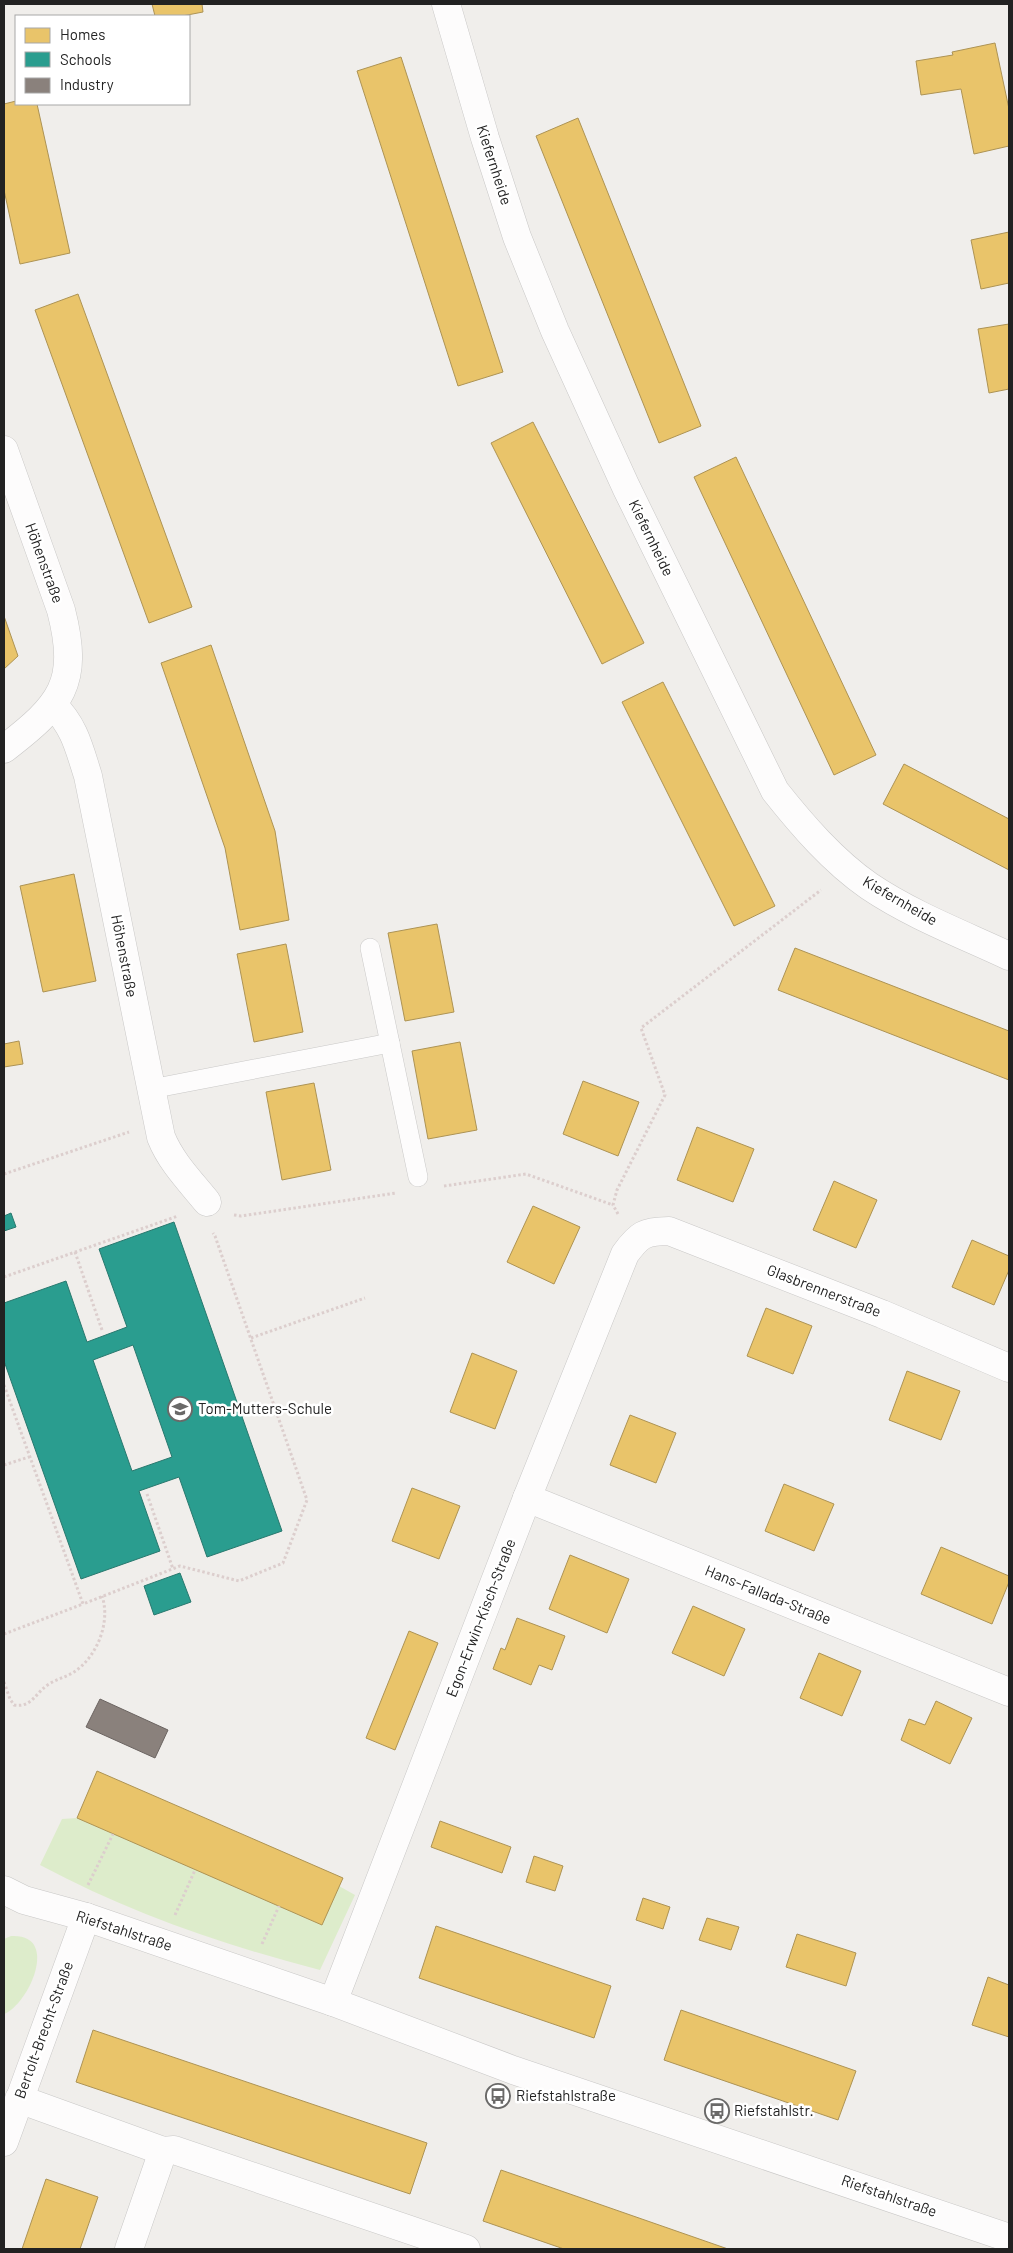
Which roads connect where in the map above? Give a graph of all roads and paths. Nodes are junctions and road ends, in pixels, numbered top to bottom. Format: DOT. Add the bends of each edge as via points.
graph roads {
  1 [pos="446,4"];
  2 [pos="4,450"];
  3 [pos="53,705"];
  4 [pos="4,749"];
  5 [pos="845,866"];
  6 [pos="370,948"];
  7 [pos="1009,956"];
  8 [pos="390,1043"];
  9 [pos="151,1089"];
  10 [pos="159,1124"];
  11 [pos="4,1174"];
  12 [pos="418,1177"];
  13 [pos="207,1202"];
  14 [pos="180,1215"];
  15 [pos="209,1230"];
  16 [pos="637,1238"];
  17 [pos="75,1252"];
  18 [pos="4,1277"];
  19 [pos="365,1298"];
  20 [pos="102,1330"];
  21 [pos="251,1338"];
  22 [pos="1009,1368"];
  23 [pos="4,1385"];
  24 [pos="30,1456"];
  25 [pos="4,1465"];
  26 [pos="147,1494"];
  27 [pos="527,1498"];
  28 [pos="173,1569"];
  29 [pos="102,1596"];
  30 [pos="83,1604"];
  31 [pos="4,1634"];
  32 [pos="4,1682"];
  33 [pos="1008,1685"];
  34 [pos="113,1834"];
  35 [pos="195,1870"];
  36 [pos="4,1890"];
  37 [pos="280,1906"];
  38 [pos="80,1916"];
  39 [pos="162,1943"];
  40 [pos="248,1973"];
  41 [pos="333,2002"];
  42 [pos="19,2099"];
  43 [pos="4,2142"];
  44 [pos="163,2151"];
  45 [pos="1009,2238"];
  46 [pos="129,2249"];
  47 [pos="466,2249"];
  1 -- 5 [label="street, Kiefernheide" via="517,237 555,331 626,487 776,791 802,824"];
  2 -- 3 [label="street, Höhenstraße" via="67,633 70,666 66,682"];
  3 -- 4 [label="street, Höhenstraße"];
  3 -- 9 [label="street, Höhenstraße" via="74,730 88,776"];
  5 -- 7 [label="street, Kiefernheide" via="868,886 907,908"];
  5 -- 16 [label="path" via="813,898 641,1028 666,1095 613,1205"];
  6 -- 8 [label="lane"];
  8 -- 9 [label="lane"];
  8 -- 12 [label="lane"];
  9 -- 10 [label="street, Höhenstraße"];
  10 -- 11 [label="path" via="113,1136"];
  10 -- 13 [label="street, Höhenstraße" via="167,1150"];
  14 -- 17 [label="path"];
  15 -- 21 [label="path" via="215,1236"];
  16 -- 22 [label="street, Glasbrennerstraße" via="650,1231 669,1231 882,1314"];
  16 -- 27 [label="street, Egon-Erwin-Kisch-Straße" via="625,1254"];
  17 -- 18 [label="path"];
  17 -- 20 [label="path"];
  19 -- 21 [label="path"];
  21 -- 28 [label="path" via="307,1500 284,1563 240,1581 180,1566"];
  23 -- 24 [label="path"];
  24 -- 25 [label="path"];
  24 -- 30 [label="path"];
  26 -- 28 [label="path"];
  27 -- 33 [label="street, Hans-Fallada-Straße"];
  27 -- 41 [label="street, Egon-Erwin-Kisch-Straße"];
  28 -- 29 [label="path"];
  29 -- 30 [label="path"];
  29 -- 32 [label="path" via="104,1622 99,1640 88,1659 74,1672 49,1684 22,1706 14,1705"];
  30 -- 31 [label="path"];
  34 -- 38 [label="path"];
  35 -- 39 [label="path"];
  36 -- 38 [label="street, Riefstahlstraße" via="24,1900"];
  37 -- 40 [label="path"];
  38 -- 39 [label="street, Riefstahlstraße"];
  38 -- 42 [label="street, Bertolt-Brecht-Straße"];
  39 -- 40 [label="street, Riefstahlstraße"];
  40 -- 41 [label="street, Riefstahlstraße"];
  41 -- 45 [label="street, Riefstahlstraße" via="513,2070"];
  42 -- 43 [label="street, Bertolt-Brecht-Straße"];
  42 -- 44 [label="street"];
  44 -- 46 [label="street"];
  44 -- 47 [label="street" via="174,2150"];
}
